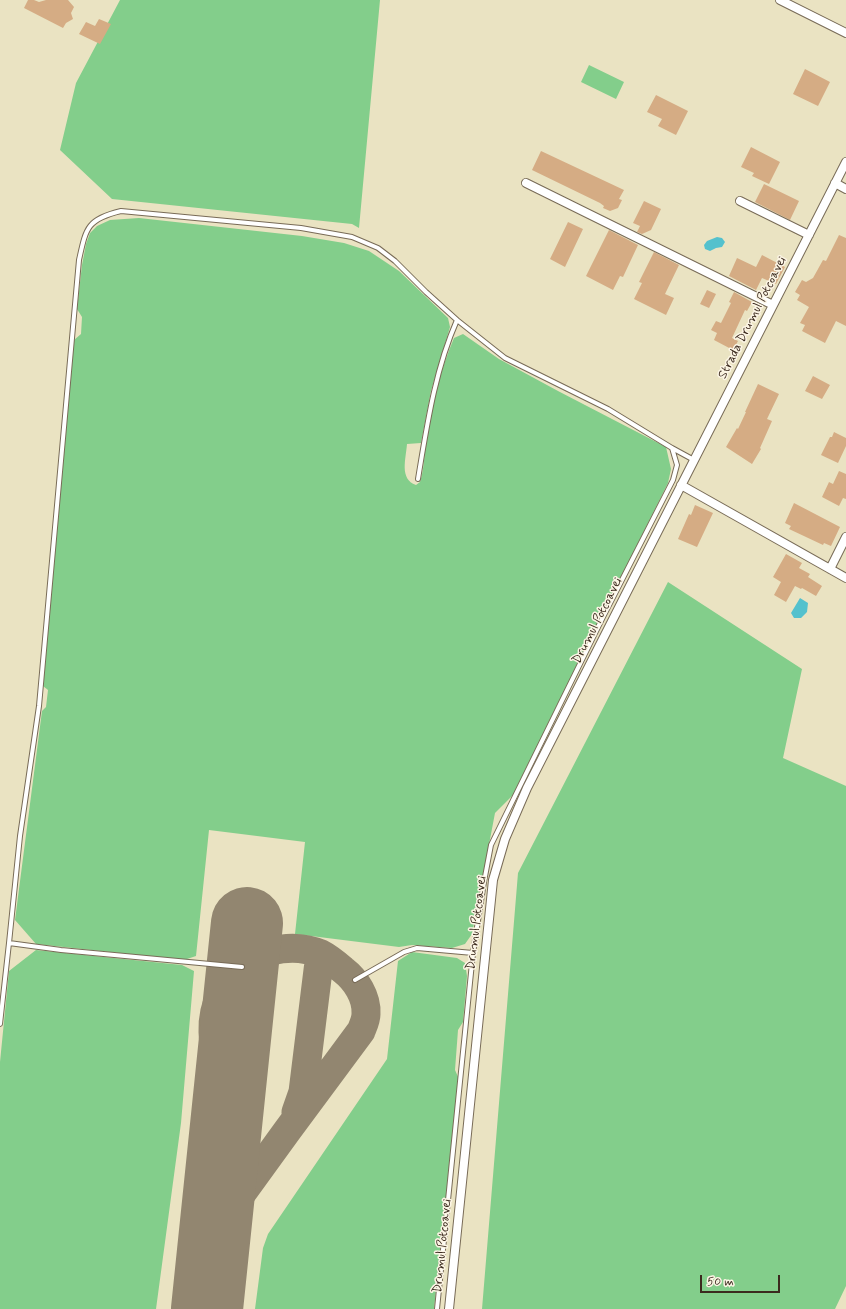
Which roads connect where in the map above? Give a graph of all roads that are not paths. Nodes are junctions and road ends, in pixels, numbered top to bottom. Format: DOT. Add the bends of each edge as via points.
graph roads {
  1 [pos="780,0"];
  2 [pos="846,33"];
  3 [pos="846,162"];
  4 [pos="526,183"];
  5 [pos="835,183"];
  6 [pos="846,189"];
  7 [pos="740,201"];
  8 [pos="809,235"];
  9 [pos="773,305"];
  10 [pos="457,320"];
  11 [pos="672,448"];
  12 [pos="694,460"];
  13 [pos="418,479"];
  14 [pos="681,485"];
  15 [pos="846,537"];
  16 [pos="830,569"];
  17 [pos="846,578"];
  18 [pos="9,943"];
  19 [pos="473,954"];
  20 [pos="242,967"];
  21 [pos="354,980"];
  22 [pos="0,1024"];
  23 [pos="437,1309"];
  24 [pos="449,1309"];
  1 -- 2 [label="street"];
  3 -- 5 [label="street, Strada Drumul Potcoavei"];
  4 -- 9 [label="street"];
  5 -- 6 [label="street"];
  5 -- 8 [label="street, Strada Drumul Potcoavei"];
  7 -- 8 [label="street"];
  8 -- 9 [label="street, Strada Drumul Potcoavei"];
  9 -- 12 [label="street, Strada Drumul Potcoavei"];
  10 -- 11 [label="lane" via="505,358 608,409"];
  10 -- 13 [label="lane" via="432,394"];
  10 -- 18 [label="lane" via="395,261 378,248 352,237 301,228 122,211 106,215 91,224 84,237 79,260 39,706 20,836"];
  11 -- 12 [label="lane"];
  11 -- 19 [label="lane" via="677,465 674,480 603,617 491,845"];
  12 -- 14 [label="street, Strada Drumul Potcoavei"];
  14 -- 16 [label="street"];
  14 -- 24 [label="street, Drumul Potcoavei" via="527,788 505,839 493,880"];
  15 -- 16 [label="street"];
  16 -- 17 [label="street"];
  18 -- 20 [label="lane"];
  18 -- 22 [label="lane"];
  19 -- 21 [label="lane" via="417,948 404,952"];
  19 -- 23 [label="lane"];
}
